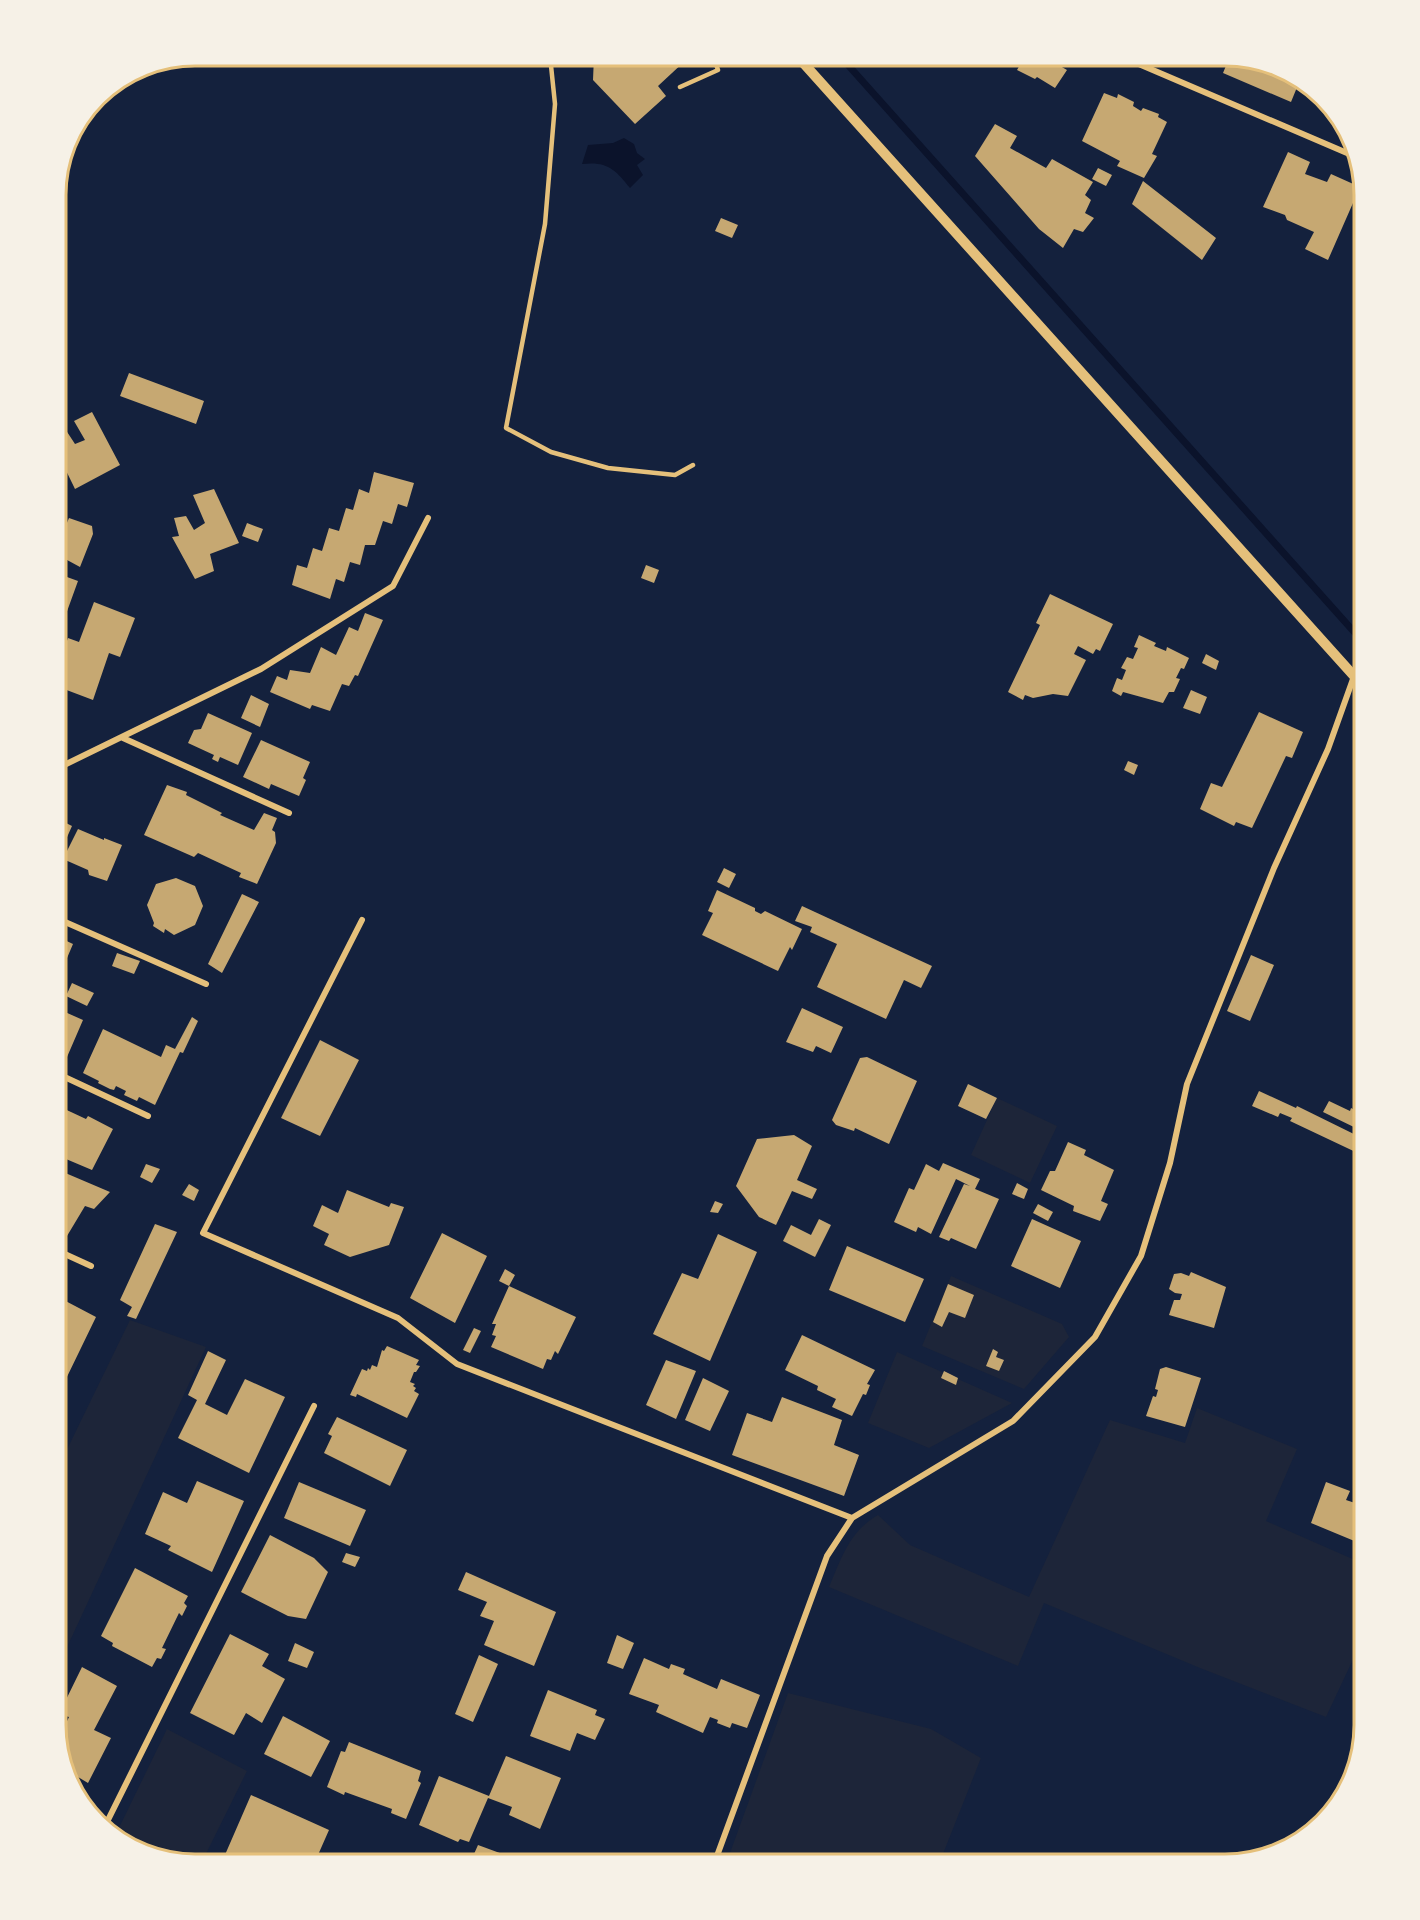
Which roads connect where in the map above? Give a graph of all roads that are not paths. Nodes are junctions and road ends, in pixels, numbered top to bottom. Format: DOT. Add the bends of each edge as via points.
graph roads {
  1 [pos="551,66"];
  2 [pos="717,66"];
  3 [pos="806,66"];
  4 [pos="1143,66"];
  5 [pos="680,87"];
  6 [pos="1347,153"];
  7 [pos="693,465"];
  8 [pos="428,519"];
  9 [pos="1354,676"];
  10 [pos="123,738"];
  11 [pos="66,764"];
  12 [pos="289,813"];
  13 [pos="362,920"];
  14 [pos="66,922"];
  15 [pos="206,984"];
  16 [pos="66,1078"];
  17 [pos="148,1116"];
  18 [pos="66,1255"];
  19 [pos="91,1266"];
  20 [pos="314,1406"];
  21 [pos="852,1518"];
  22 [pos="108,1820"];
  23 [pos="718,1854"];
  1 -- 7 [label="lane" via="555,104 545,224 506,428 551,452 608,468 675,475"];
  2 -- 5 [label="lane" via="718,70"];
  3 -- 9 [label="street"];
  4 -- 6 [label="street"];
  8 -- 10 [label="street" via="393,586 261,669"];
  9 -- 21 [label="street" via="1328,749 1274,867 1187,1084 1170,1163 1141,1256 1095,1337 1013,1421"];
  10 -- 11 [label="street"];
  10 -- 12 [label="street"];
  13 -- 21 [label="street" via="203,1233 398,1318 456,1364"];
  14 -- 15 [label="street"];
  16 -- 17 [label="street"];
  18 -- 19 [label="street"];
  20 -- 22 [label="street"];
  21 -- 23 [label="street" via="827,1556"];
}
